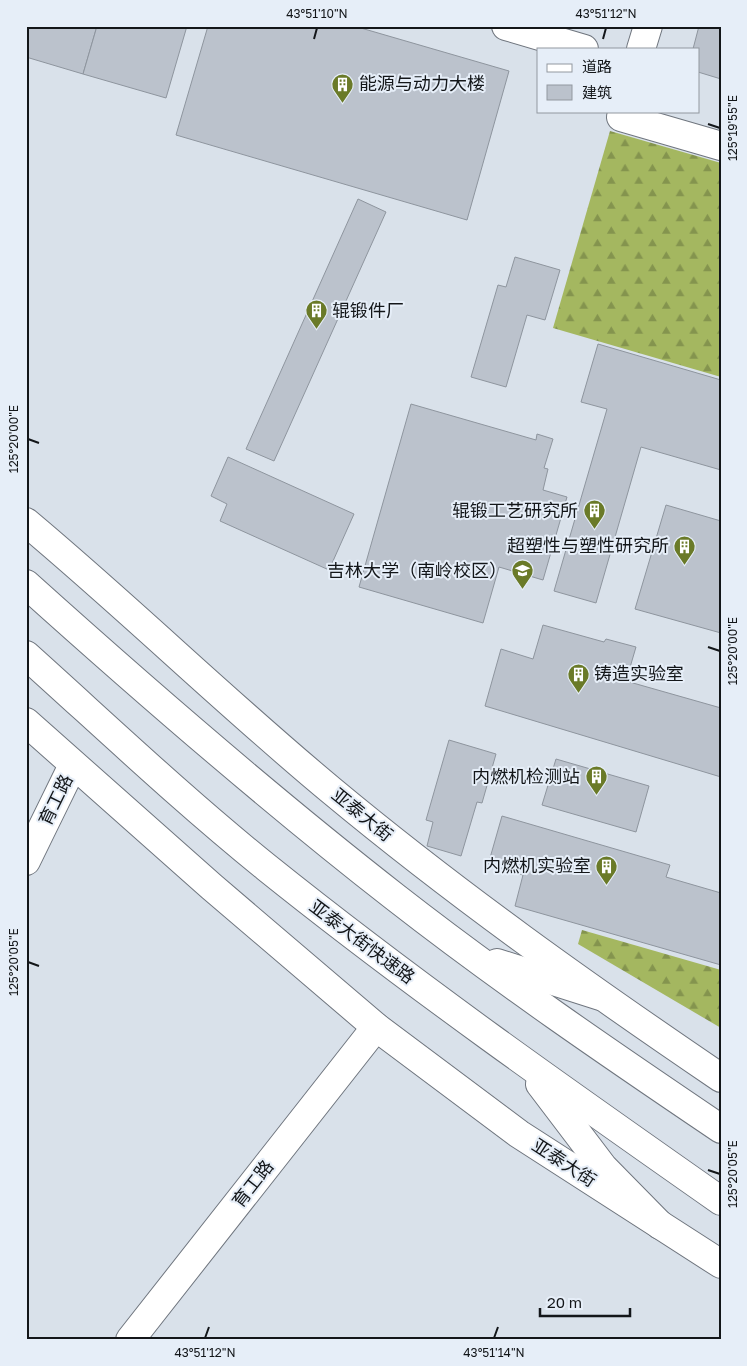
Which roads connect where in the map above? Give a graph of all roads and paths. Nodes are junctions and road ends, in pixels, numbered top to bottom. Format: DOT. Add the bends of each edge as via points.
graph roads {
  1 [pos="506,26"];
  2 [pos="648,26"];
  3 [pos="581,48"];
  4 [pos="641,48"];
  5 [pos="623,112"];
  6 [pos="721,146"];
  7 [pos="26,522"];
  8 [pos="26,584"];
  9 [pos="26,655"];
  10 [pos="26,722"];
  11 [pos="73,765"];
  12 [pos="26,861"];
  13 [pos="472,955"];
  14 [pos="600,996"];
  15 [pos="376,1028"];
  16 [pos="522,1061"];
  17 [pos="721,1078"];
  18 [pos="721,1129"];
  19 [pos="721,1201"];
  20 [pos="660,1224"];
  21 [pos="721,1264"];
  22 [pos="130,1340"];
  1 -- 3 [label="main road"];
  2 -- 4 [label="main road"];
  5 -- 6 [label="main road" via="622,117"];
  7 -- 14 [label="main road, 亚泰大街" via="330,789 433,873"];
  8 -- 13 [label="main road" via="265,793"];
  9 -- 16 [label="main road, 亚泰大街快速路" via="264,865 367,947"];
  10 -- 11 [label="main road, 亚泰大街"];
  11 -- 12 [label="main road, 育工路"];
  11 -- 15 [label="main road, 亚泰大街"];
  13 -- 14 [label="main road"];
  13 -- 18 [label="main road"];
  14 -- 17 [label="main road, 亚泰大街"];
  15 -- 20 [label="main road, 亚泰大街" via="519,1134"];
  15 -- 22 [label="main road, 育工路"];
  16 -- 19 [label="main road, 亚泰大街快速路"];
  16 -- 20 [label="main road" via="603,1167"];
  20 -- 21 [label="main road, 亚泰大街"];
}
